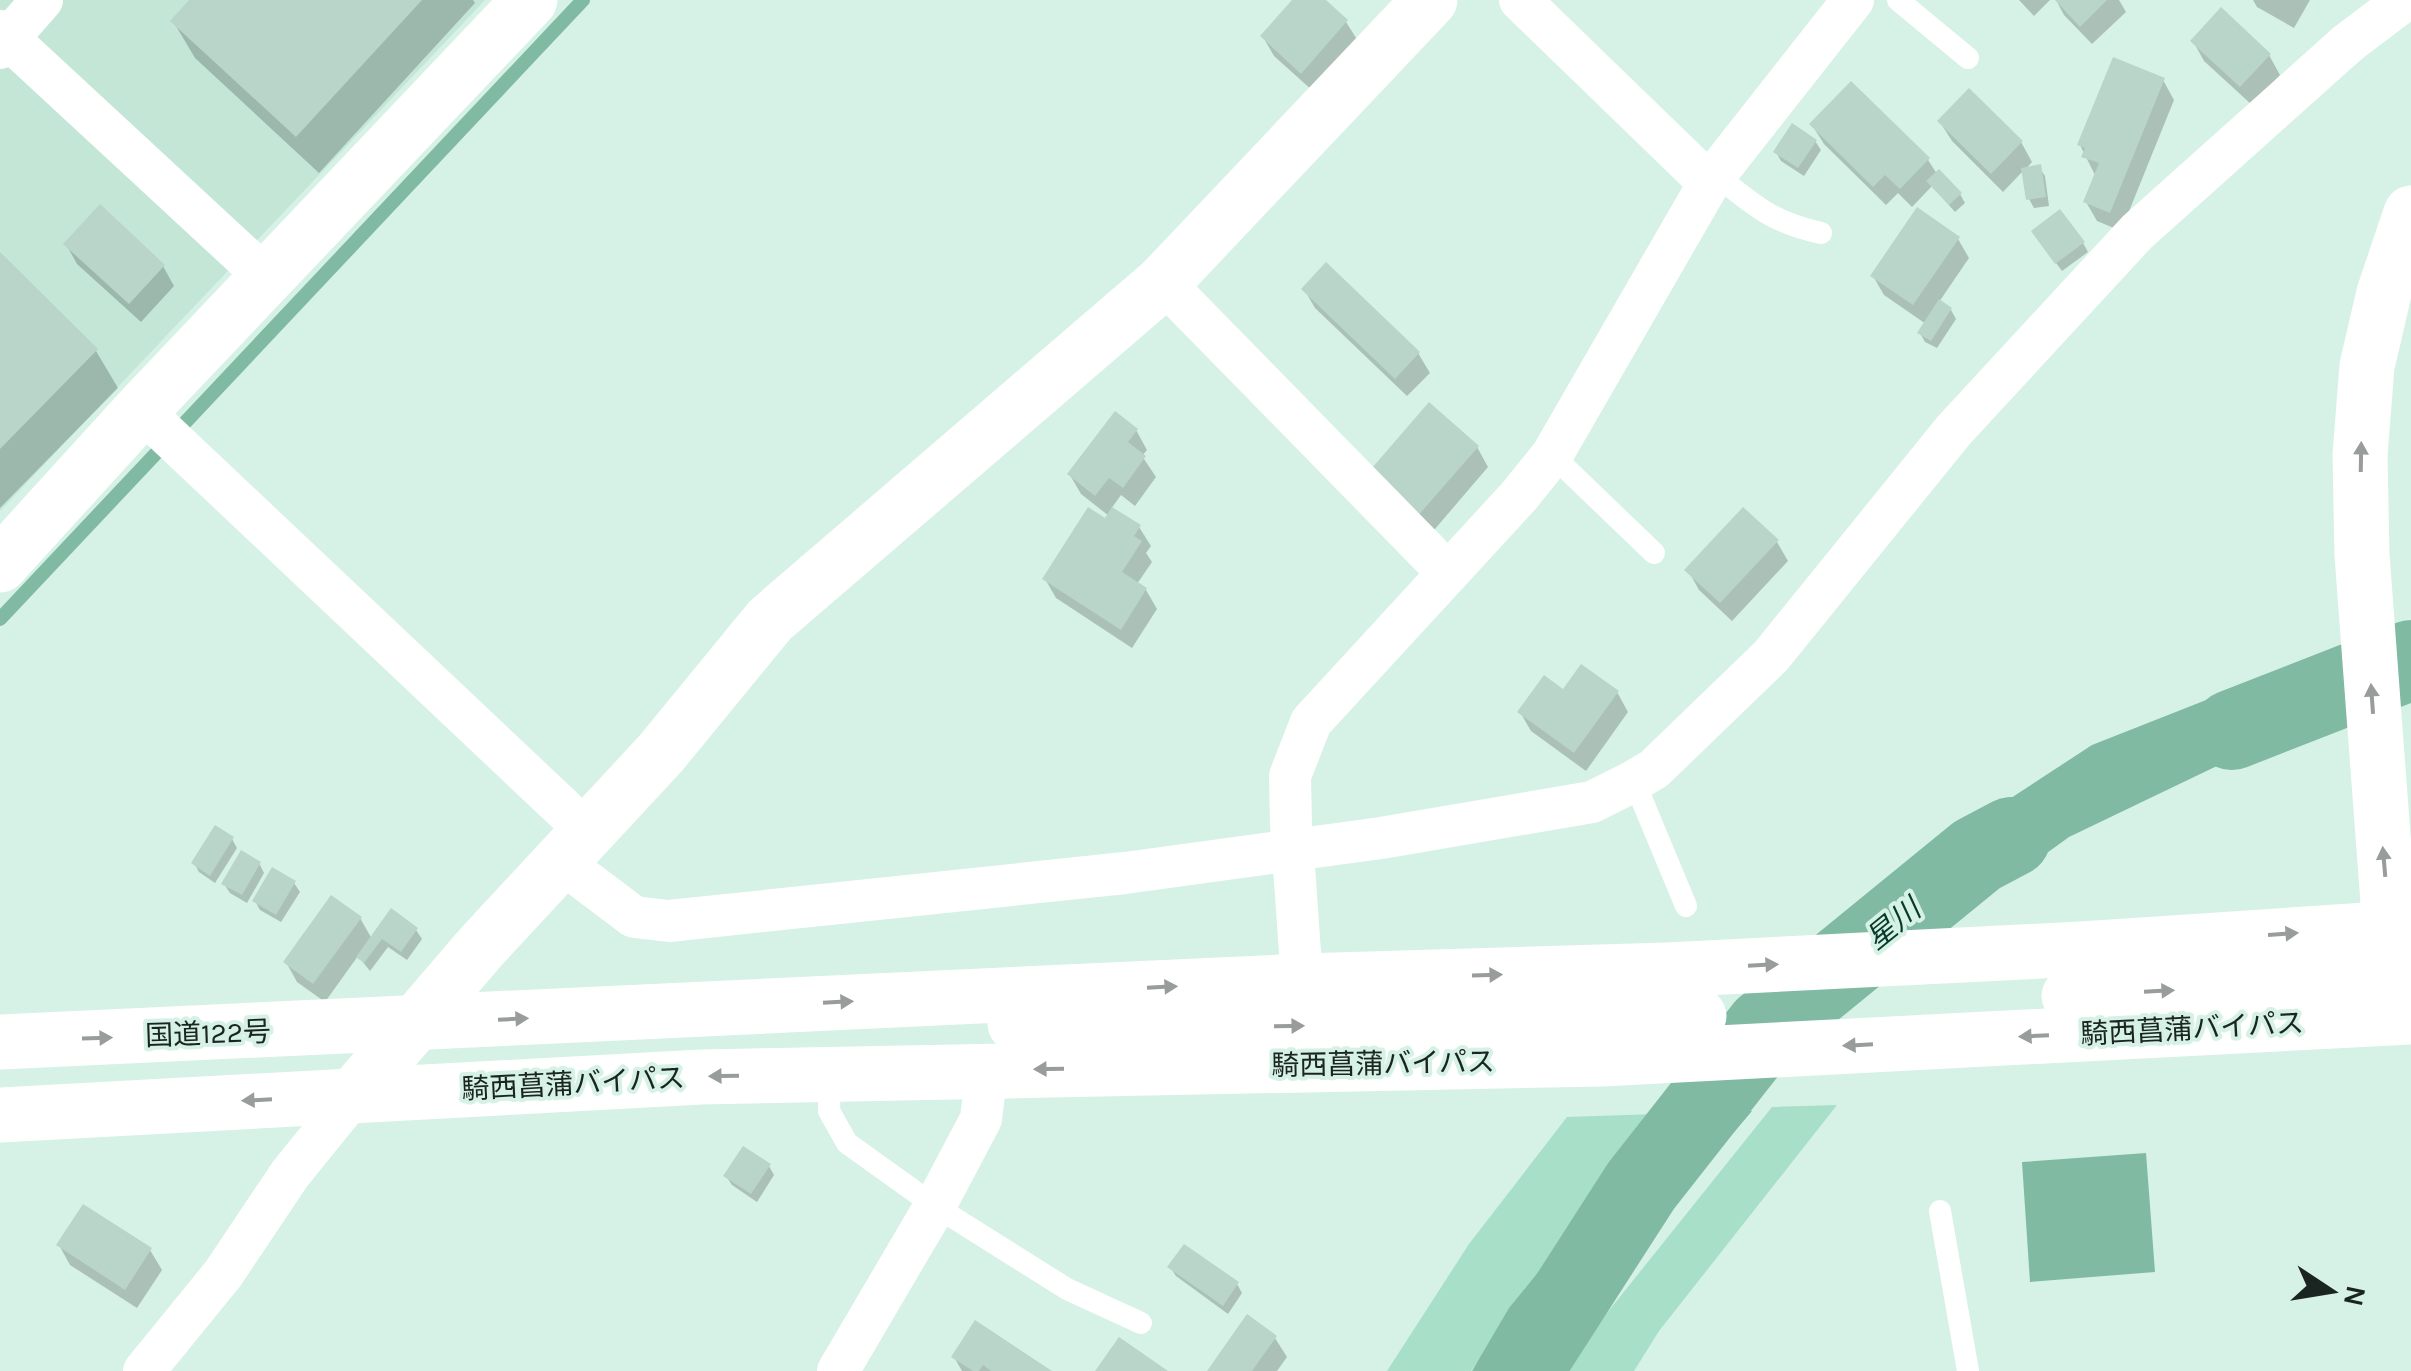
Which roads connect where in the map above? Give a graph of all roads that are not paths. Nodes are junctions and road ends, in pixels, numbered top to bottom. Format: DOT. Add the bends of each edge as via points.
graph roads {
  1 [pos="42,0"];
  2 [pos="530,0"];
  3 [pos="1430,0"];
  4 [pos="1520,0"];
  5 [pos="1853,0"];
  6 [pos="1898,0"];
  7 [pos="2405,0"];
  8 [pos="3,39"];
  9 [pos="1968,58"];
  10 [pos="1712,179"];
  11 [pos="2411,213"];
  12 [pos="1821,233"];
  13 [pos="267,278"];
  14 [pos="1163,282"];
  15 [pos="142,410"];
  16 [pos="1552,455"];
  17 [pos="1654,553"];
  18 [pos="0,565"];
  19 [pos="1448,573"];
  20 [pos="1634,781"];
  21 [pos="575,848"];
  22 [pos="1292,848"];
  23 [pos="1686,906"];
  24 [pos="2400,928"];
  25 [pos="2411,979"];
  26 [pos="1302,981"];
  27 [pos="916,998"];
  28 [pos="2411,1006"];
  29 [pos="2411,1016"];
  30 [pos="416,1024"];
  31 [pos="1617,1039"];
  32 [pos="0,1042"];
  33 [pos="987,1070"];
  34 [pos="830,1074"];
  35 [pos="354,1095"];
  36 [pos="0,1115"];
  37 [pos="935,1206"];
  38 [pos="1940,1211"];
  39 [pos="1140,1323"];
  40 [pos="144,1371"];
  41 [pos="838,1371"];
  42 [pos="1968,1371"];
  1 -- 8 [label="street"];
  2 -- 13 [label="main road"];
  3 -- 14 [label="main road"];
  4 -- 10 [label="street"];
  5 -- 10 [label="street"];
  6 -- 9 [label="lane"];
  7 -- 20 [label="street" via="2136,232 1954,430 1771,656"];
  8 -- 13 [label="street"];
  10 -- 12 [label="lane" via="1768,217"];
  10 -- 16 [label="street"];
  24 -- 11 [label="main road, one-way" via="2379,796 2360,455 2368,366"];
  13 -- 15 [label="main road"];
  14 -- 19 [label="street"];
  14 -- 21 [label="main road" via="770,620"];
  15 -- 18 [label="main road"];
  15 -- 21 [label="street"];
  16 -- 17 [label="lane"];
  16 -- 19 [label="street"];
  19 -- 22 [label="street" via="1311,722 1290,776"];
  20 -- 22 [label="street" via="1592,802"];
  20 -- 23 [label="lane"];
  21 -- 22 [label="street" via="634,917 669,921 1125,873"];
  21 -- 30 [label="main road"];
  22 -- 26 [label="street"];
  24 -- 25 [label="main road"];
  26 -- 24 [label="main road, one-way" via="1666,970"];
  27 -- 26 [label="main road, one-way"];
  30 -- 27 [label="main road, one-way"];
  27 -- 31 [label="main road, one-way" via="1014,1024 1108,1030"];
  31 -- 28 [label="main road, one-way" via="1991,1000 2296,984 2370,984"];
  29 -- 31 [label="main road, 騎西菖蒲バイパス, one-way" via="1956,1040"];
  32 -- 30 [label="main road, 国道122号, one-way"];
  30 -- 35 [label="main road"];
  31 -- 33 [label="main road, 騎西菖蒲バイパス, one-way"];
  33 -- 34 [label="main road, 騎西菖蒲バイパス"];
  33 -- 37 [label="street" via="981,1119"];
  34 -- 35 [label="main road, 騎西菖蒲バイパス, one-way"];
  34 -- 37 [label="lane" via="829,1111 846,1143"];
  35 -- 36 [label="main road, one-way"];
  35 -- 40 [label="street"];
  37 -- 39 [label="lane" via="1067,1289"];
  37 -- 41 [label="street"];
  38 -- 42 [label="lane"];
}
